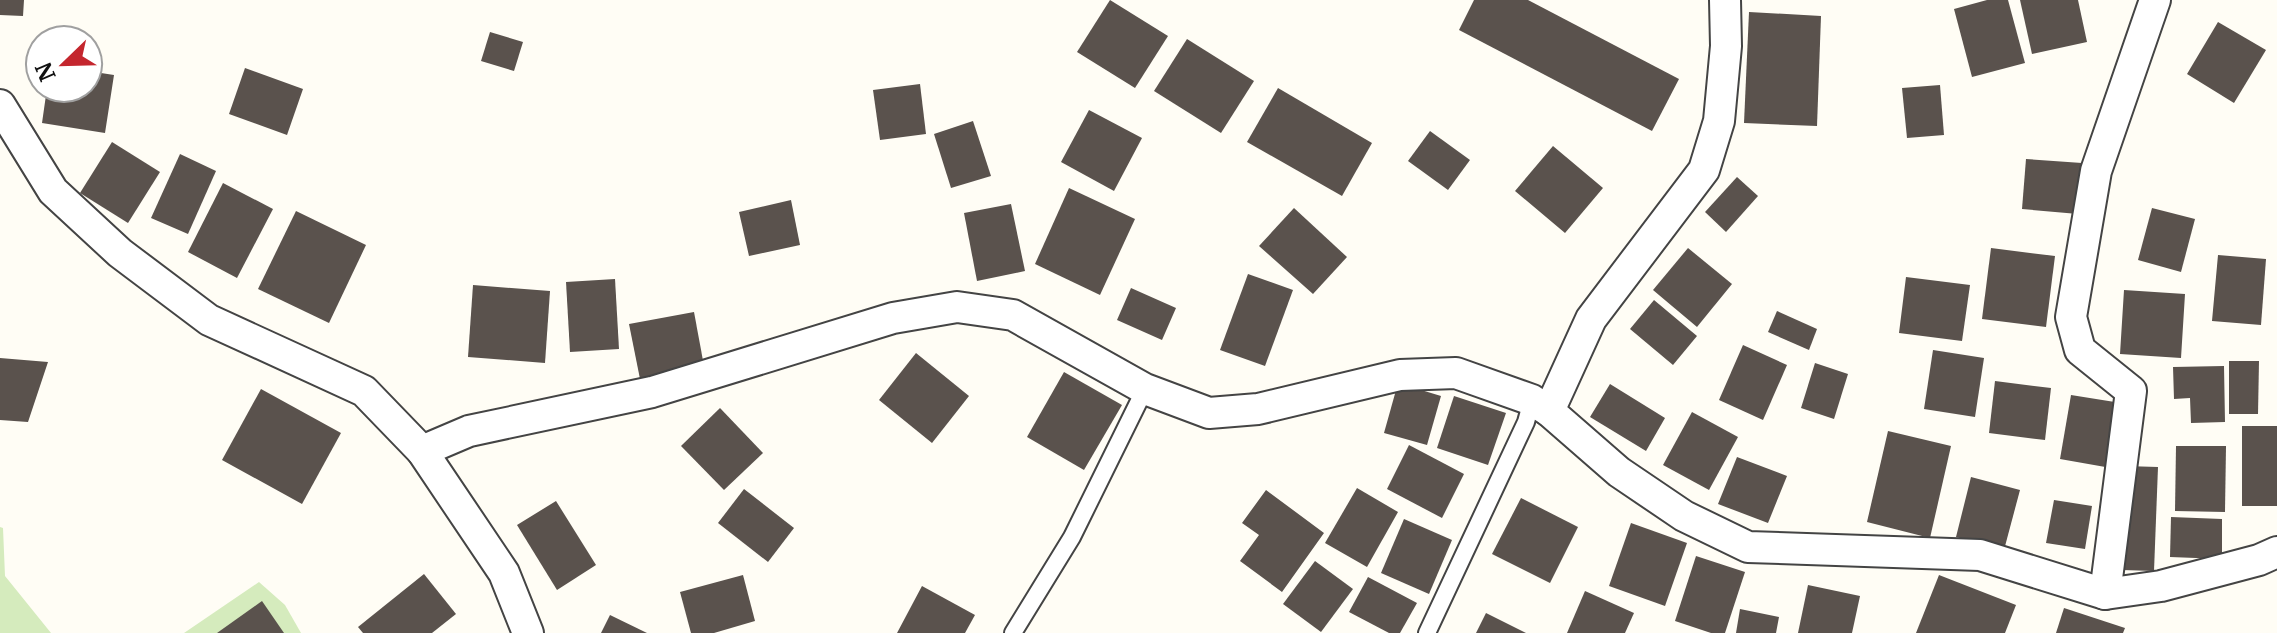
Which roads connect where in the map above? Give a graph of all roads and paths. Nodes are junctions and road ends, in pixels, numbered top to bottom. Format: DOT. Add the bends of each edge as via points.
graph roads {
  1 [pos="1725,0"];
  2 [pos="2155,0"];
  3 [pos="0,105"];
  4 [pos="1145,389"];
  5 [pos="1540,406"];
  6 [pos="422,451"];
  7 [pos="2277,552"];
  8 [pos="2105,594"];
  9 [pos="528,633"];
  10 [pos="1013,633"];
  11 [pos="1427,633"];
  1 -- 5 [label="street" via="1719,121 1704,170 1591,319"];
  2 -- 8 [label="street" via="2096,171 2071,317 2080,350 2131,391"];
  3 -- 6 [label="street" via="53,191 120,253 209,320 364,391"];
  4 -- 5 [label="street" via="1209,413 1258,409 1400,375 1456,373"];
  4 -- 6 [label="street" via="1013,315 957,307 893,318 652,392 469,431"];
  4 -- 10 [label="lane" via="1072,537"];
  5 -- 8 [label="street" via="1619,472 1684,516 1748,547 1980,555"];
  5 -- 11 [label="lane" via="1526,422"];
  6 -- 9 [label="street" via="504,573"];
  7 -- 8 [label="street" via="2161,586"];
}
